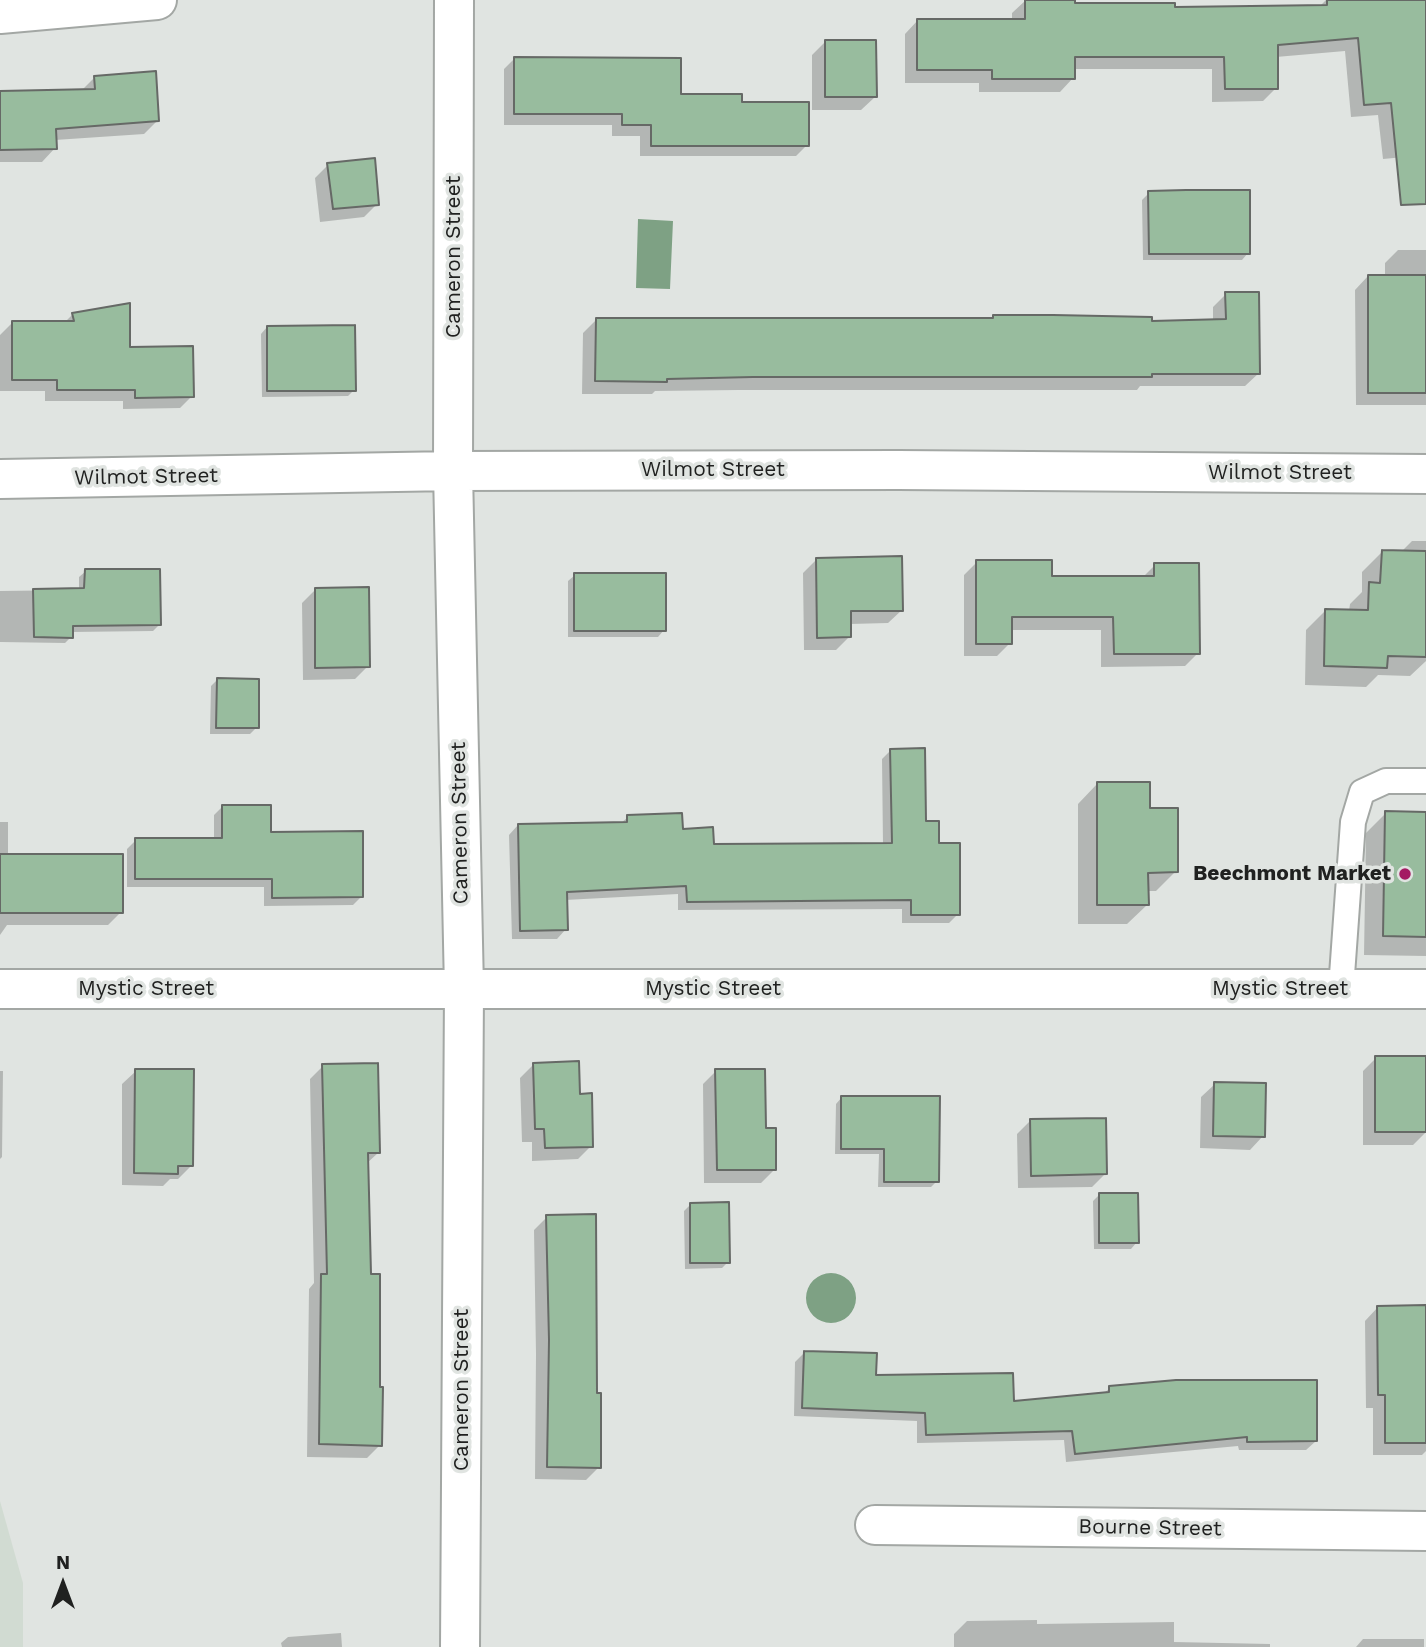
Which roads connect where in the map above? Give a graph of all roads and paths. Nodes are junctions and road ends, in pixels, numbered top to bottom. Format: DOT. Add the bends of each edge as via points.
graph roads {
  1 [pos="157,0"];
  2 [pos="454,0"];
  3 [pos="0,14"];
  4 [pos="453,471"];
  5 [pos="1426,474"];
  6 [pos="0,479"];
  7 [pos="1426,781"];
  8 [pos="0,989"];
  9 [pos="464,989"];
  10 [pos="1341,989"];
  11 [pos="1426,989"];
  12 [pos="875,1525"];
  13 [pos="1426,1531"];
  14 [pos="460,1647"];
  1 -- 3 [label="street"];
  2 -- 4 [label="street, Cameron Street"];
  4 -- 5 [label="street, Wilmot Street"];
  4 -- 6 [label="street, Wilmot Street"];
  4 -- 9 [label="street, Cameron Street"];
  7 -- 10 [label="lane" via="1386,781 1362,792 1353,822"];
  8 -- 9 [label="street, Mystic Street"];
  9 -- 10 [label="street, Mystic Street"];
  9 -- 14 [label="street, Cameron Street"];
  10 -- 11 [label="street, Mystic Street"];
  12 -- 13 [label="street, Bourne Street"];
}
